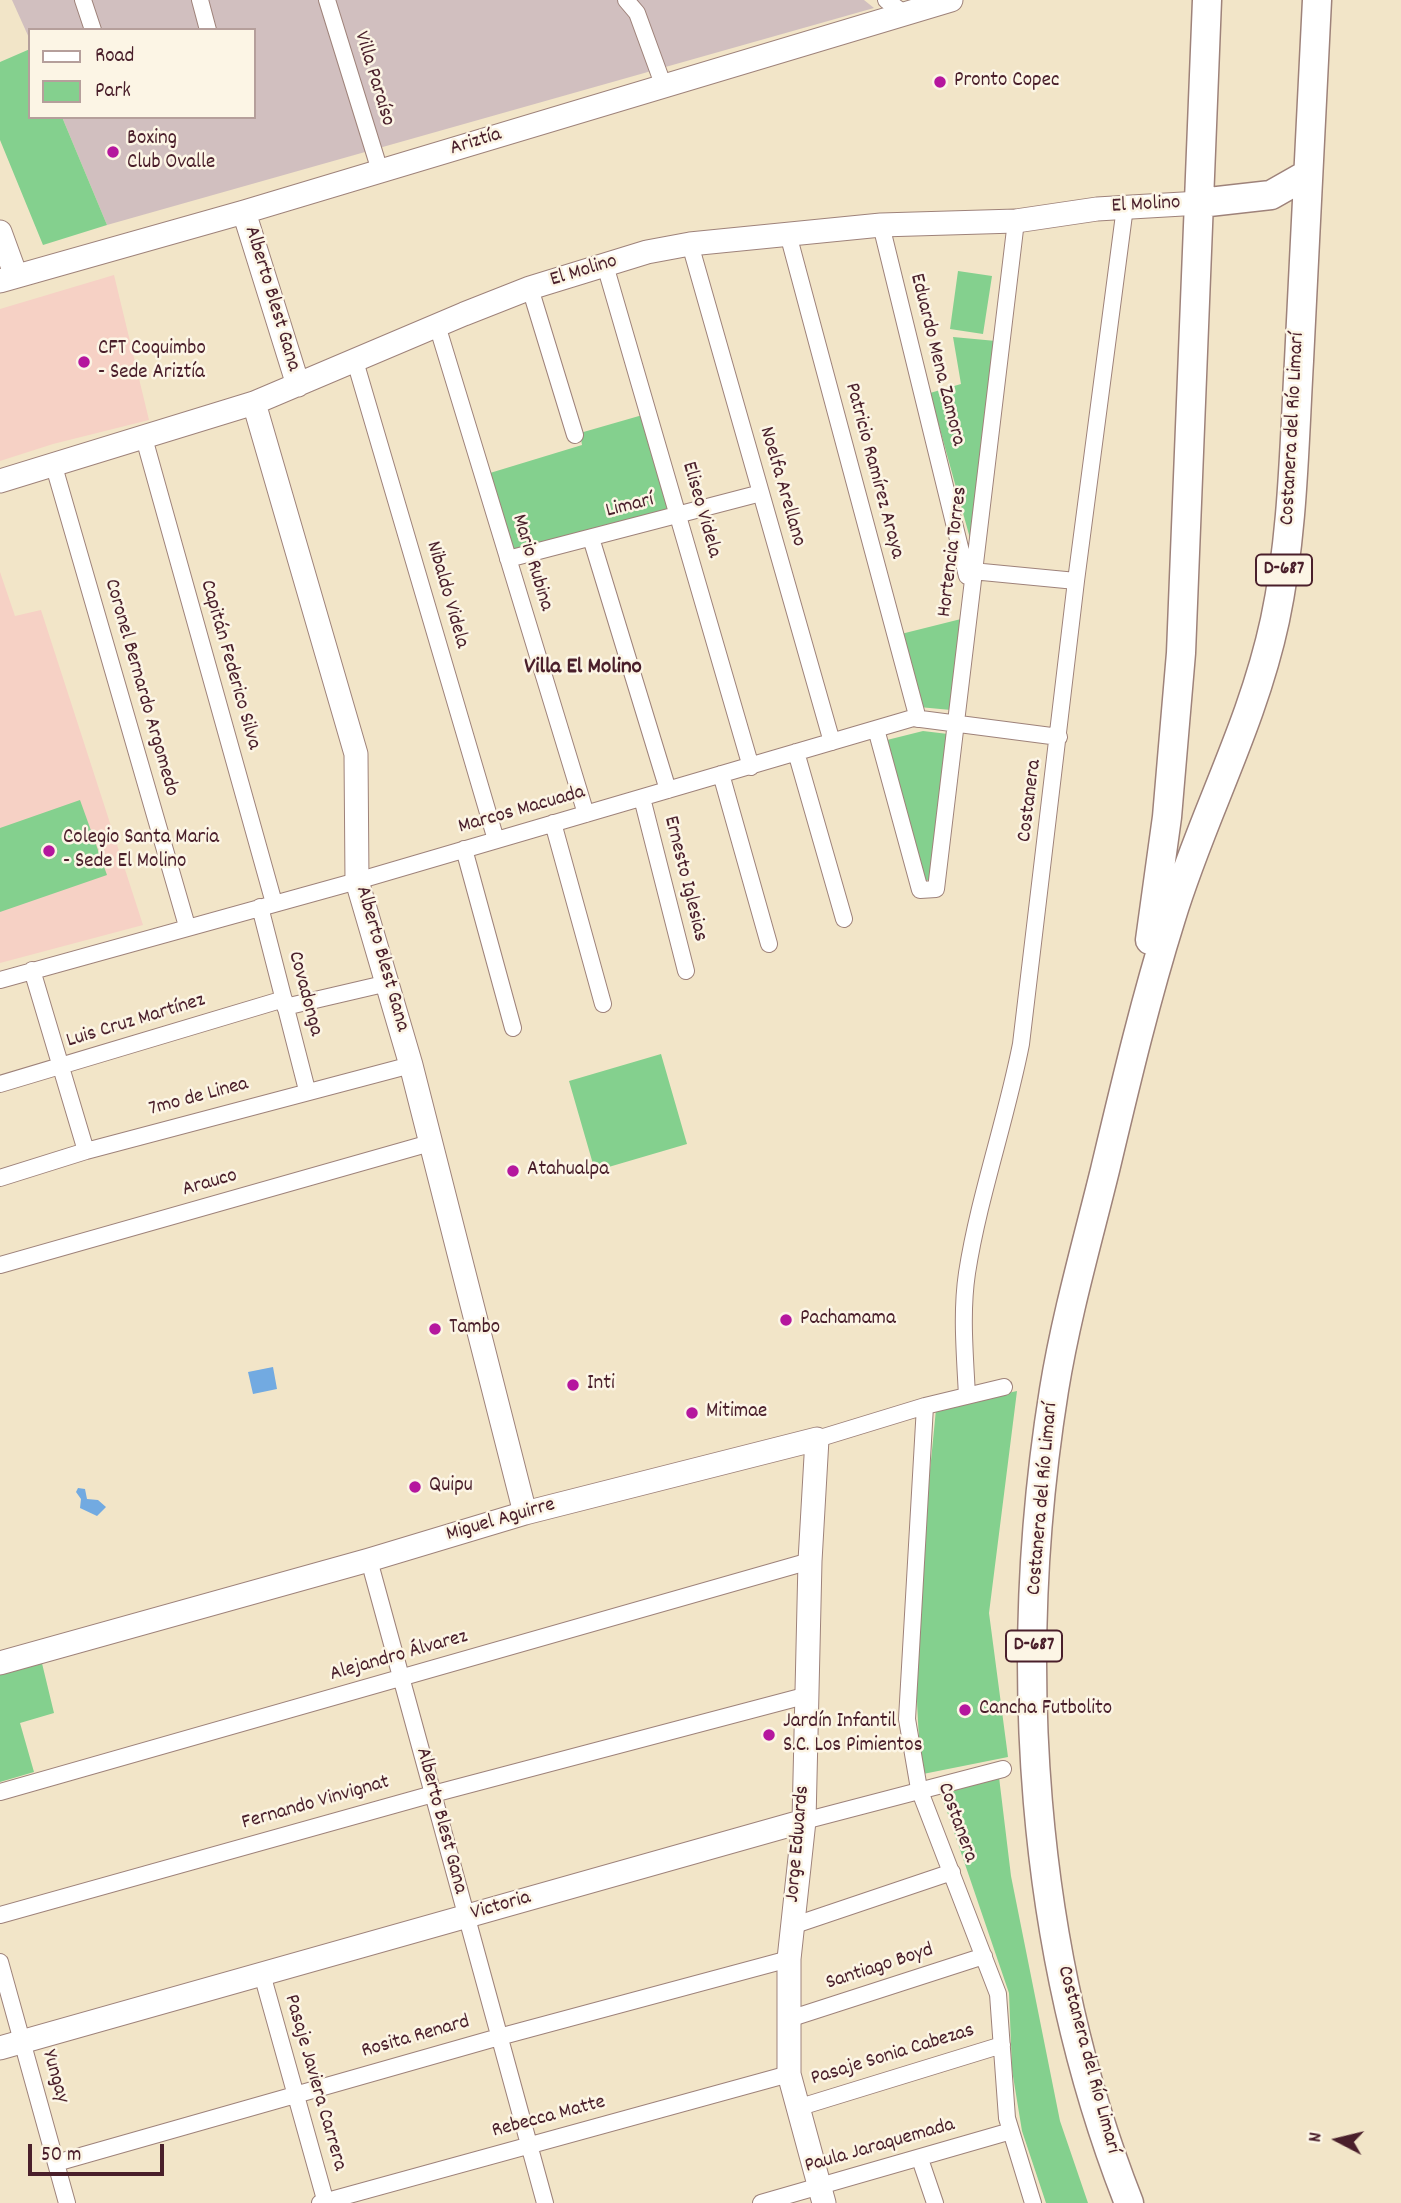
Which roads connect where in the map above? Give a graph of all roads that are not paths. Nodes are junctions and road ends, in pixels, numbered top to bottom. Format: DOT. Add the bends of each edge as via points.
graph roads {
  1 [pos="83,0"];
  2 [pos="200,0"];
  3 [pos="327,0"];
  4 [pos="626,0"];
  5 [pos="886,0"];
  6 [pos="1207,0"];
  7 [pos="1317,0"];
  8 [pos="942,1"];
  9 [pos="905,14"];
  10 [pos="92,28"];
  11 [pos="207,28"];
  12 [pos="664,87"];
  13 [pos="380,171"];
  14 [pos="1308,174"];
  15 [pos="1200,203"];
  16 [pos="1125,207"];
  17 [pos="244,212"];
  18 [pos="1016,221"];
  19 [pos="881,225"];
  20 [pos="0,232"];
  21 [pos="788,233"];
  22 [pos="690,244"];
  23 [pos="605,265"];
  24 [pos="8,278"];
  25 [pos="530,288"];
  26 [pos="437,325"];
  27 [pos="355,361"];
  28 [pos="298,385"];
  29 [pos="254,403"];
  30 [pos="575,435"];
  31 [pos="144,438"];
  32 [pos="53,463"];
  33 [pos="0,481"];
  34 [pos="761,493"];
  35 [pos="680,516"];
  36 [pos="591,538"];
  37 [pos="508,559"];
  38 [pos="971,579"];
  39 [pos="1076,581"];
  40 [pos="918,719"];
  41 [pos="956,724"];
  42 [pos="876,729"];
  43 [pos="1059,737"];
  44 [pos="832,742"];
  45 [pos="796,752"];
  46 [pos="751,767"];
  47 [pos="721,774"];
  48 [pos="668,790"];
  49 [pos="642,797"];
  50 [pos="586,814"];
  51 [pos="553,823"];
  52 [pos="496,840"];
  53 [pos="464,849"];
  54 [pos="357,881"];
  55 [pos="267,905"];
  56 [pos="844,919"];
  57 [pos="187,926"];
  58 [pos="769,944"];
  59 [pos="32,970"];
  60 [pos="686,971"];
  61 [pos="0,980"];
  62 [pos="388,983"];
  63 [pos="284,1003"];
  64 [pos="603,1004"];
  65 [pos="513,1028"];
  66 [pos="411,1065"];
  67 [pos="62,1066"];
  68 [pos="0,1084"];
  69 [pos="1125,1086"];
  70 [pos="307,1090"];
  71 [pos="430,1143"];
  72 [pos="86,1151"];
  73 [pos="0,1178"];
  74 [pos="0,1265"];
  75 [pos="1004,1387"];
  76 [pos="967,1396"];
  77 [pos="925,1406"];
  78 [pos="817,1439"];
  79 [pos="525,1513"];
  80 [pos="369,1560"];
  81 [pos="810,1561"];
  82 [pos="0,1663"];
  83 [pos="401,1678"];
  84 [pos="808,1695"];
  85 [pos="1003,1769"];
  86 [pos="919,1789"];
  87 [pos="0,1792"];
  88 [pos="433,1794"];
  89 [pos="804,1821"];
  90 [pos="952,1872"];
  91 [pos="0,1914"];
  92 [pos="466,1917"];
  93 [pos="792,1926"];
  94 [pos="984,1956"];
  95 [pos="789,1959"];
  96 [pos="0,1962"];
  97 [pos="262,1975"];
  98 [pos="789,2020"];
  99 [pos="499,2037"];
  100 [pos="22,2042"];
  101 [pos="1002,2045"];
  102 [pos="0,2048"];
  103 [pos="789,2074"];
  104 [pos="295,2095"];
  105 [pos="797,2108"];
  106 [pos="1011,2131"];
  107 [pos="529,2146"];
  108 [pos="920,2159"];
  109 [pos="56,2163"];
  110 [pos="821,2195"];
  111 [pos="67,2203"];
  112 [pos="324,2203"];
  113 [pos="545,2203"];
  114 [pos="761,2203"];
  115 [pos="935,2203"];
  116 [pos="1033,2203"];
  117 [pos="1129,2203"];
  1 -- 10 [label="street"];
  2 -- 11 [label="street"];
  3 -- 13 [label="street, Villa Paraíso"];
  4 -- 12 [label="street" via="637,13"];
  5 -- 9 [label="street"];
  6 -- 15 [label="highway, Costanera del Río Limarí / D-687"];
  7 -- 14 [label="highway, Costanera del Río Limarí / D-687"];
  8 -- 9 [label="street, Ariztía"];
  9 -- 12 [label="street, Ariztía"];
  12 -- 13 [label="street, Ariztía"];
  13 -- 17 [label="street, Ariztía"];
  14 -- 15 [label="highway" via="1271,195"];
  14 -- 69 [label="highway, Costanera del Río Limarí / D-687" via="1291,506 1276,614 1250,712 1170,920"];
  15 -- 16 [label="street, El Molino"];
  15 -- 69 [label="highway, Costanera del Río Limarí / D-687" via="1177,710 1160,867"];
  16 -- 18 [label="street, El Molino"];
  16 -- 39 [label="street, Costanera"];
  17 -- 24 [label="street, Ariztía"];
  17 -- 28 [label="street, Alberto Blest Gana"];
  18 -- 19 [label="street, El Molino"];
  18 -- 38 [label="street, Hortencia Torres"];
  19 -- 21 [label="street, El Molino"];
  19 -- 38 [label="street, Eduardo Mena Zamora"];
  20 -- 24 [label="street"];
  21 -- 22 [label="street, El Molino"];
  21 -- 40 [label="street, Patricio Ramírez Araya"];
  22 -- 23 [label="street, El Molino"];
  22 -- 34 [label="street, Noelfa Arellano"];
  23 -- 25 [label="street, El Molino"];
  23 -- 35 [label="street, Eliseo Videla"];
  25 -- 26 [label="street, El Molino"];
  25 -- 30 [label="street"];
  26 -- 27 [label="street, El Molino"];
  26 -- 37 [label="street, Mario Rubina"];
  27 -- 28 [label="street, El Molino"];
  27 -- 52 [label="street, Nibaldo Videla"];
  28 -- 29 [label="street, El Molino"];
  29 -- 31 [label="street, El Molino"];
  29 -- 54 [label="street, Alberto Blest Gana" via="356,754"];
  31 -- 32 [label="street, El Molino"];
  31 -- 55 [label="street, Capitán Federico Silva"];
  32 -- 33 [label="street, El Molino"];
  32 -- 57 [label="street, Coronel Bernardo Argomedo"];
  34 -- 35 [label="street, Limarí"];
  34 -- 44 [label="street, Noelfa Arellano"];
  35 -- 36 [label="street, Limarí"];
  35 -- 46 [label="street, Eliseo Videla"];
  36 -- 37 [label="street, Limarí"];
  36 -- 48 [label="street, Ernesto Iglesias"];
  37 -- 50 [label="street, Mario Rubina"];
  38 -- 39 [label="street"];
  38 -- 41 [label="street, Hortencia Torres"];
  39 -- 43 [label="street, Costanera"];
  40 -- 41 [label="street, Marcos Macuada"];
  40 -- 42 [label="street, Marcos Macuada"];
  41 -- 42 [label="street, Hortencia Torres" via="936,889 920,890"];
  41 -- 43 [label="street, Marcos Macuada"];
  42 -- 44 [label="street, Marcos Macuada"];
  43 -- 76 [label="street, Costanera" via="1021,1044 967,1275"];
  44 -- 45 [label="street, Marcos Macuada"];
  45 -- 46 [label="street, Marcos Macuada"];
  45 -- 56 [label="street"];
  46 -- 47 [label="street, Marcos Macuada"];
  47 -- 48 [label="street, Marcos Macuada"];
  47 -- 58 [label="street"];
  48 -- 49 [label="street, Marcos Macuada"];
  49 -- 50 [label="street, Marcos Macuada"];
  49 -- 60 [label="street, Ernesto Iglesias"];
  50 -- 51 [label="street, Marcos Macuada"];
  51 -- 52 [label="street, Marcos Macuada"];
  51 -- 64 [label="street"];
  52 -- 53 [label="street, Marcos Macuada"];
  53 -- 54 [label="street, Marcos Macuada"];
  53 -- 65 [label="street"];
  54 -- 55 [label="street, Marcos Macuada"];
  54 -- 62 [label="street, Alberto Blest Gana"];
  55 -- 57 [label="street, Marcos Macuada"];
  55 -- 63 [label="street, Covadonga"];
  57 -- 59 [label="street, Marcos Macuada"];
  59 -- 61 [label="street, Marcos Macuada"];
  59 -- 67 [label="street"];
  62 -- 63 [label="street, Luis Cruz Martínez"];
  62 -- 66 [label="street, Alberto Blest Gana"];
  63 -- 67 [label="street, Luis Cruz Martínez"];
  63 -- 70 [label="street, Covadonga"];
  66 -- 70 [label="street, 7mo de Linea"];
  66 -- 71 [label="street, Alberto Blest Gana"];
  67 -- 68 [label="street, Luis Cruz Martínez"];
  67 -- 72 [label="street"];
  69 -- 117 [label="highway, Costanera del Río Limarí / D-687" via="1070,1306 1053,1395 1039,1516 1034,1680 1042,1837 1056,1936 1091,2092"];
  70 -- 72 [label="street, 7mo de Linea"];
  71 -- 74 [label="street, Arauco"];
  71 -- 79 [label="street, Alberto Blest Gana"];
  72 -- 73 [label="street, 7mo de Linea"];
  75 -- 76 [label="street, Miguel Aguirre"];
  76 -- 77 [label="street, Miguel Aguirre"];
  77 -- 78 [label="street, Miguel Aguirre"];
  77 -- 86 [label="street, Costanera" via="907,1719"];
  78 -- 79 [label="street, Miguel Aguirre"];
  78 -- 81 [label="street, Jorge Edwards"];
  79 -- 80 [label="street, Miguel Aguirre"];
  80 -- 82 [label="street, Miguel Aguirre"];
  80 -- 83 [label="street, Alberto Blest Gana"];
  81 -- 83 [label="street, Alejandro Álvarez"];
  81 -- 84 [label="street, Jorge Edwards"];
  83 -- 87 [label="street, Alejandro Álvarez"];
  83 -- 88 [label="street, Alberto Blest Gana"];
  84 -- 88 [label="street, Fernando Vinvignat"];
  84 -- 89 [label="street, Jorge Edwards"];
  85 -- 86 [label="street, Victoria"];
  86 -- 89 [label="street, Victoria"];
  86 -- 90 [label="street, Costanera"];
  88 -- 91 [label="street, Fernando Vinvignat"];
  88 -- 92 [label="street, Alberto Blest Gana"];
  89 -- 92 [label="street, Victoria"];
  89 -- 93 [label="street, Jorge Edwards"];
  90 -- 93 [label="street"];
  90 -- 94 [label="street, Costanera"];
  92 -- 97 [label="street, Victoria"];
  92 -- 99 [label="street, Alberto Blest Gana"];
  93 -- 95 [label="street, Jorge Edwards"];
  94 -- 98 [label="street, Santiago Boyd"];
  94 -- 101 [label="street, Costanera" via="998,1994"];
  95 -- 98 [label="street, Jorge Edwards"];
  95 -- 99 [label="street, Rosita Renard"];
  96 -- 100 [label="street, Yungay"];
  97 -- 100 [label="street, Victoria"];
  97 -- 104 [label="street, Pasaje Javiera Carrera"];
  98 -- 103 [label="street, Jorge Edwards"];
  99 -- 104 [label="street, Rosita Renard"];
  99 -- 107 [label="street, Alberto Blest Gana"];
  100 -- 102 [label="street, Victoria"];
  100 -- 109 [label="street, Yungay"];
  101 -- 105 [label="street, Pasaje Sonia Cabezas"];
  101 -- 106 [label="street, Costanera"];
  103 -- 105 [label="street, Jorge Edwards"];
  103 -- 107 [label="street, Rebecca Matte"];
  104 -- 109 [label="street, Rosita Renard"];
  104 -- 112 [label="street, Pasaje Javiera Carrera"];
  105 -- 110 [label="street, Jorge Edwards"];
  106 -- 108 [label="street, Paula Jaraquemada"];
  106 -- 116 [label="street, Costanera"];
  107 -- 112 [label="street, Rebecca Matte"];
  107 -- 113 [label="street, Alberto Blest Gana"];
  108 -- 110 [label="street, Paula Jaraquemada"];
  108 -- 115 [label="street"];
  109 -- 111 [label="street, Yungay"];
  110 -- 114 [label="street, Paula Jaraquemada"];
}
